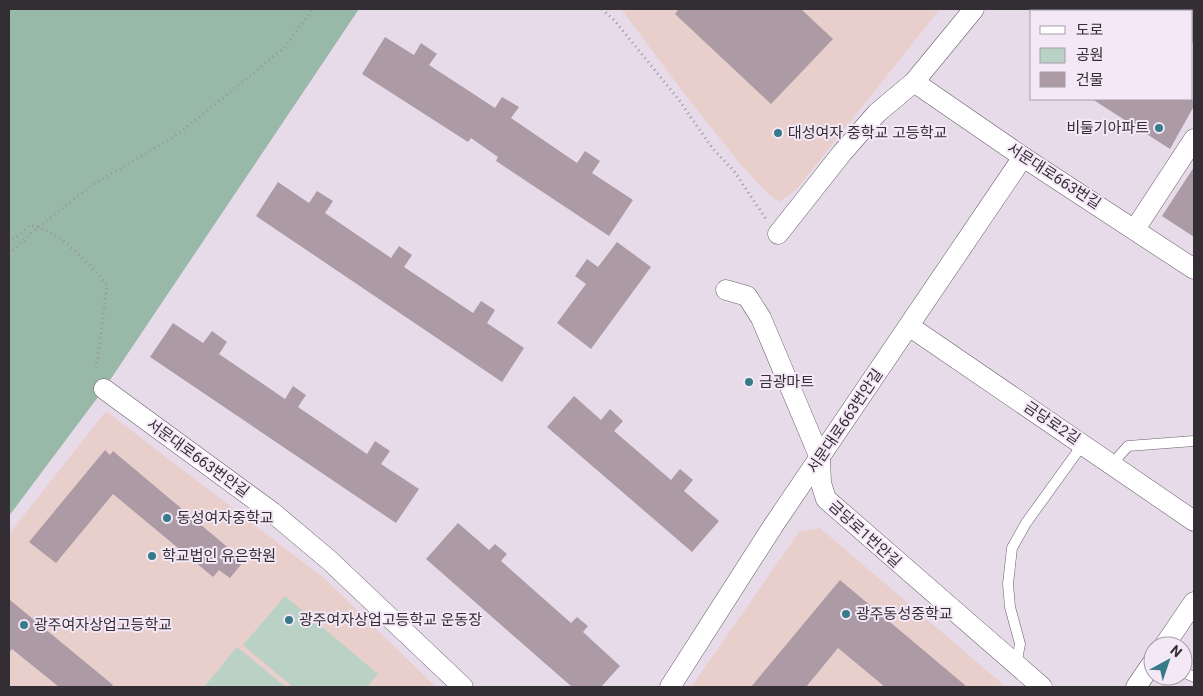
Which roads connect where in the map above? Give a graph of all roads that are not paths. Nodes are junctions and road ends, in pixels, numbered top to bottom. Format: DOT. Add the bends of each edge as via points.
graph roads {
  1 [pos="974,9"];
  2 [pos="914,82"];
  3 [pos="1194,139"];
  4 [pos="1023,157"];
  5 [pos="1135,229"];
  6 [pos="778,234"];
  7 [pos="1194,269"];
  8 [pos="726,290"];
  9 [pos="909,326"];
  10 [pos="104,389"];
  11 [pos="1194,441"];
  12 [pos="1083,444"];
  13 [pos="820,458"];
  14 [pos="1112,464"];
  15 [pos="1194,521"];
  16 [pos="1194,602"];
  17 [pos="1171,636"];
  18 [pos="1016,665"];
  19 [pos="463,687"];
  20 [pos="670,687"];
  21 [pos="1042,687"];
  1 -- 2 [label="street"];
  2 -- 4 [label="street, 서문대로663번길"];
  2 -- 6 [label="street" via="877,113"];
  3 -- 5 [label="street"];
  4 -- 5 [label="street, 서문대로663번길"];
  4 -- 9 [label="street, 서문대로663번안길"];
  5 -- 7 [label="street, 서문대로663번길"];
  8 -- 13 [label="street, 금당로1번안길" via="747,296 756,307"];
  9 -- 12 [label="street, 금당로2길"];
  9 -- 13 [label="street, 서문대로663번안길"];
  10 -- 19 [label="street, 서문대로663번안길" via="272,512 329,560"];
  11 -- 14 [label="lane" via="1128,446"];
  12 -- 14 [label="street, 금당로2길"];
  12 -- 18 [label="lane" via="1026,523 1009,556 1010,607 1020,644"];
  13 -- 18 [label="street, 금당로1번안길" via="821,483 826,499"];
  13 -- 20 [label="street, 서문대로663번안길"];
  14 -- 15 [label="street, 금당로2길"];
  16 -- 17 [label="street"];
  18 -- 21 [label="street, 금당로1번안길"];
}
